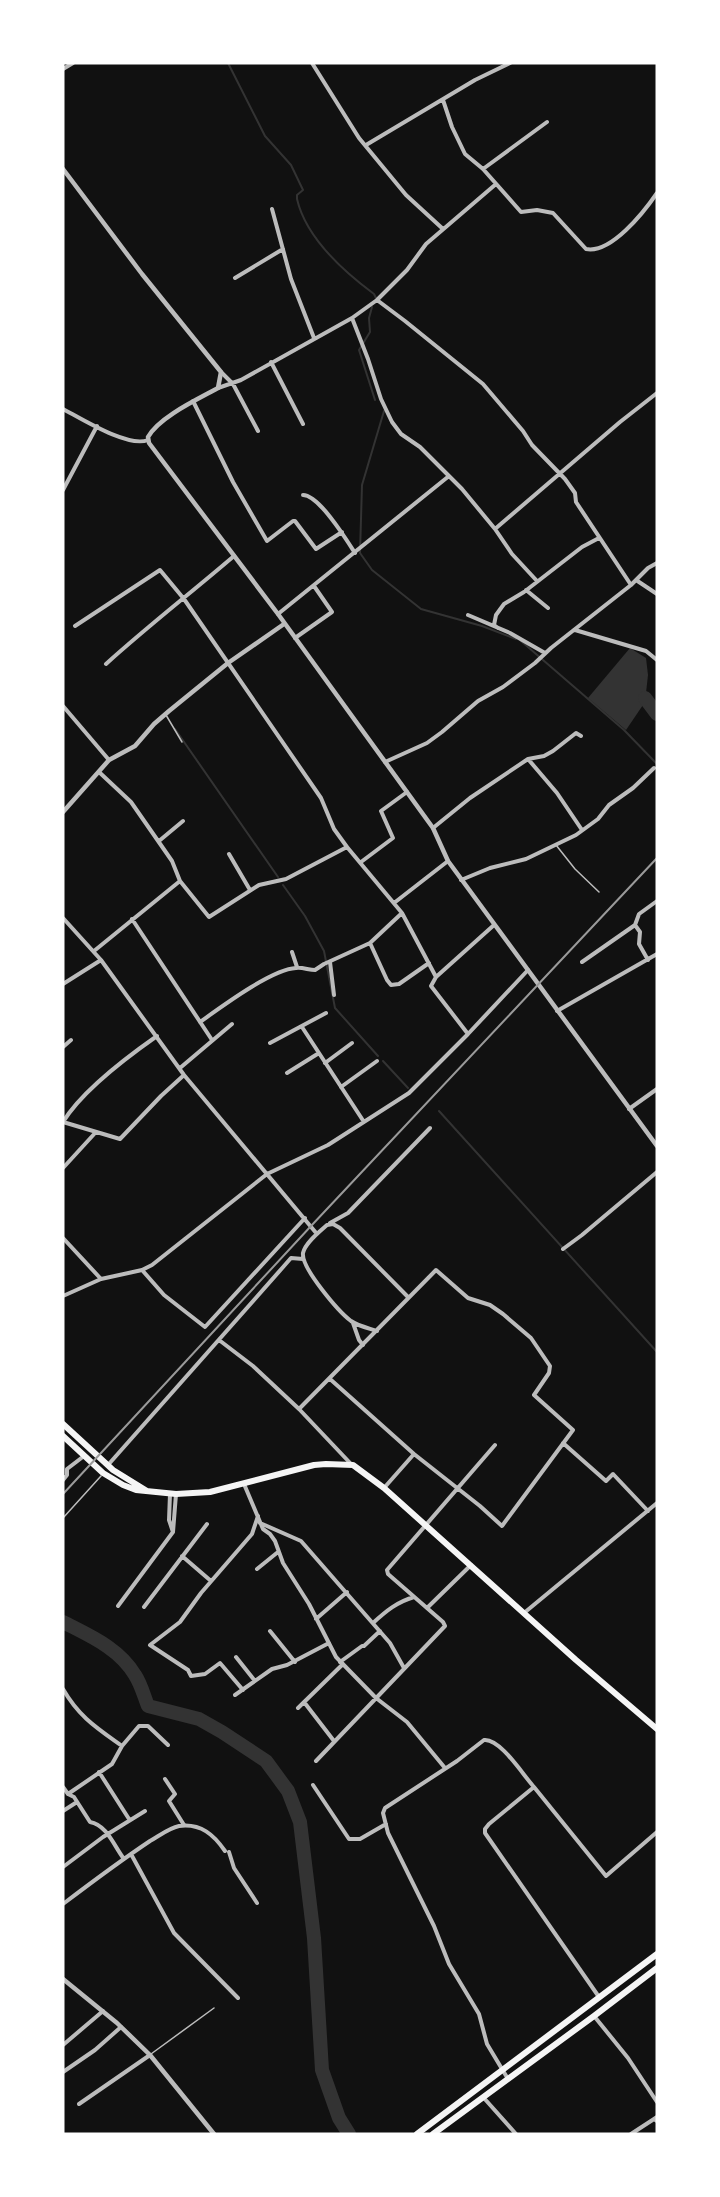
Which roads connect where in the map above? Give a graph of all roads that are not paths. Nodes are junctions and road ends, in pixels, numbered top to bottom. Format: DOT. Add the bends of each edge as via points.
graph roads {
  1 [pos="73,63"];
  2 [pos="312,63"];
  3 [pos="510,63"];
  4 [pos="63,69"];
  5 [pos="443,100"];
  6 [pos="547,122"];
  7 [pos="366,145"];
  8 [pos="63,169"];
  9 [pos="483,169"];
  10 [pos="496,184"];
  11 [pos="657,193"];
  12 [pos="272,209"];
  13 [pos="443,229"];
  14 [pos="283,249"];
  15 [pos="235,278"];
  16 [pos="377,300"];
  17 [pos="352,318"];
  18 [pos="314,338"];
  19 [pos="271,363"];
  20 [pos="220,372"];
  21 [pos="234,384"];
  22 [pos="218,388"];
  23 [pos="657,393"];
  24 [pos="193,401"];
  25 [pos="63,410"];
  26 [pos="303,424"];
  27 [pos="97,426"];
  28 [pos="258,431"];
  29 [pos="148,440"];
  30 [pos="560,474"];
  31 [pos="449,476"];
  32 [pos="63,490"];
  33 [pos="303,495"];
  34 [pos="495,529"];
  35 [pos="342,532"];
  36 [pos="599,538"];
  37 [pos="356,552"];
  38 [pos="234,556"];
  39 [pos="657,563"];
  40 [pos="636,580"];
  41 [pos="537,582"];
  42 [pos="630,585"];
  43 [pos="314,586"];
  44 [pos="526,590"];
  45 [pos="657,594"];
  46 [pos="184,599"];
  47 [pos="548,608"];
  48 [pos="278,614"];
  49 [pos="468,615"];
  50 [pos="284,624"];
  51 [pos="75,626"];
  52 [pos="498,628"];
  53 [pos="574,630"];
  54 [pos="294,638"];
  55 [pos="543,655"];
  56 [pos="657,660"];
  57 [pos="106,663"];
  58 [pos="228,663"];
  59 [pos="63,706"];
  60 [pos="166,714"];
  61 [pos="581,736"];
  62 [pos="182,742"];
  63 [pos="528,759"];
  64 [pos="109,760"];
  65 [pos="385,762"];
  66 [pos="654,768"];
  67 [pos="99,772"];
  68 [pos="407,792"];
  69 [pos="63,812"];
  70 [pos="183,821"];
  71 [pos="433,828"];
  72 [pos="582,831"];
  73 [pos="159,841"];
  74 [pos="556,845"];
  75 [pos="347,847"];
  76 [pos="229,854"];
  77 [pos="448,861"];
  78 [pos="361,862"];
  79 [pos="461,880"];
  80 [pos="180,882"];
  81 [pos="250,890"];
  82 [pos="599,892"];
  83 [pos="657,901"];
  84 [pos="394,903"];
  85 [pos="402,913"];
  86 [pos="63,918"];
  87 [pos="132,919"];
  88 [pos="494,925"];
  89 [pos="635,925"];
  90 [pos="370,943"];
  91 [pos="94,951"];
  92 [pos="292,952"];
  93 [pos="656,956"];
  94 [pos="101,960"];
  95 [pos="648,960"];
  96 [pos="582,962"];
  97 [pos="328,963"];
  98 [pos="429,963"];
  99 [pos="297,968"];
  100 [pos="528,970"];
  101 [pos="436,977"];
  102 [pos="63,984"];
  103 [pos="334,995"];
  104 [pos="557,1011"];
  105 [pos="326,1012"];
  106 [pos="200,1022"];
  107 [pos="232,1024"];
  108 [pos="302,1027"];
  109 [pos="468,1034"];
  110 [pos="157,1036"];
  111 [pos="71,1040"];
  112 [pos="212,1040"];
  113 [pos="270,1043"];
  114 [pos="352,1043"];
  115 [pos="63,1047"];
  116 [pos="319,1053"];
  117 [pos="377,1061"];
  118 [pos="326,1063"];
  119 [pos="180,1068"];
  120 [pos="287,1072"];
  121 [pos="184,1075"];
  122 [pos="341,1087"];
  123 [pos="657,1089"];
  124 [pos="630,1109"];
  125 [pos="63,1122"];
  126 [pos="364,1122"];
  127 [pos="430,1128"];
  128 [pos="96,1132"];
  129 [pos="657,1146"];
  130 [pos="63,1168"];
  131 [pos="657,1172"];
  132 [pos="267,1174"];
  133 [pos="305,1218"];
  134 [pos="327,1225"];
  135 [pos="317,1234"];
  136 [pos="63,1238"];
  137 [pos="563,1249"];
  138 [pos="303,1259"];
  139 [pos="142,1270"];
  140 [pos="101,1279"];
  141 [pos="63,1296"];
  142 [pos="408,1298"];
  143 [pos="352,1322"];
  144 [pos="377,1331"];
  145 [pos="219,1340"];
  146 [pos="363,1345"];
  147 [pos="330,1379"];
  148 [pos="299,1409"];
  149 [pos="63,1424"];
  150 [pos="63,1436"];
  151 [pos="563,1443"];
  152 [pos="495,1445"];
  153 [pos="414,1454"];
  154 [pos="85,1456"];
  155 [pos="353,1465"];
  156 [pos="108,1466"];
  157 [pos="104,1473"];
  158 [pos="63,1480"];
  159 [pos="244,1484"];
  160 [pos="384,1488"];
  161 [pos="456,1488"];
  162 [pos="148,1491"];
  163 [pos="173,1494"];
  164 [pos="657,1503"];
  165 [pos="648,1510"];
  166 [pos="258,1515"];
  167 [pos="63,1518"];
  168 [pos="260,1523"];
  169 [pos="207,1524"];
  170 [pos="427,1525"];
  171 [pos="278,1552"];
  172 [pos="182,1556"];
  173 [pos="471,1565"];
  174 [pos="257,1569"];
  175 [pos="211,1581"];
  176 [pos="347,1592"];
  177 [pos="415,1597"];
  178 [pos="118,1605"];
  179 [pos="144,1607"];
  180 [pos="427,1608"];
  181 [pos="524,1613"];
  182 [pos="316,1619"];
  183 [pos="373,1623"];
  184 [pos="270,1631"];
  185 [pos="380,1631"];
  186 [pos="329,1643"];
  187 [pos="236,1657"];
  188 [pos="295,1662"];
  189 [pos="341,1663"];
  190 [pos="404,1668"];
  191 [pos="255,1681"];
  192 [pos="63,1689"];
  193 [pos="243,1690"];
  194 [pos="235,1695"];
  195 [pos="65,1697"];
  196 [pos="376,1698"];
  197 [pos="304,1702"];
  198 [pos="298,1708"];
  199 [pos="657,1729"];
  200 [pos="334,1741"];
  201 [pos="168,1745"];
  202 [pos="122,1746"];
  203 [pos="316,1761"];
  204 [pos="446,1768"];
  205 [pos="99,1772"];
  206 [pos="165,1779"];
  207 [pos="313,1785"];
  208 [pos="63,1787"];
  209 [pos="534,1787"];
  210 [pos="68,1794"];
  211 [pos="76,1802"];
  212 [pos="63,1811"];
  213 [pos="145,1811"];
  214 [pos="129,1819"];
  215 [pos="386,1824"];
  216 [pos="184,1826"];
  217 [pos="657,1832"];
  218 [pos="108,1834"];
  219 [pos="131,1854"];
  220 [pos="124,1859"];
  221 [pos="63,1867"];
  222 [pos="257,1903"];
  223 [pos="63,1904"];
  224 [pos="657,1954"];
  225 [pos="657,1968"];
  226 [pos="63,1979"];
  227 [pos="237,1998"];
  228 [pos="600,1998"];
  229 [pos="214,2008"];
  230 [pos="103,2011"];
  231 [pos="594,2016"];
  232 [pos="121,2027"];
  233 [pos="63,2045"];
  234 [pos="150,2055"];
  235 [pos="502,2069"];
  236 [pos="63,2072"];
  237 [pos="508,2079"];
  238 [pos="483,2097"];
  239 [pos="657,2102"];
  240 [pos="79,2104"];
  241 [pos="656,2119"];
  242 [pos="214,2134"];
  243 [pos="417,2134"];
  244 [pos="433,2134"];
  245 [pos="516,2134"];
  246 [pos="632,2134"];
  1 -- 4 [label="street"];
  2 -- 7 [label="street"];
  3 -- 5 [label="street"];
  5 -- 7 [label="street"];
  5 -- 9 [label="street" via="465,154"];
  6 -- 9 [label="street"];
  7 -- 13 [label="street" via="406,195"];
  8 -- 20 [label="street"];
  9 -- 10 [label="street"];
  10 -- 11 [label="street" via="521,212 554,214 588,250 602,246 637,220"];
  10 -- 13 [label="street"];
  12 -- 14 [label="street"];
  13 -- 16 [label="street"];
  14 -- 15 [label="street"];
  14 -- 18 [label="street"];
  16 -- 17 [label="street"];
  16 -- 30 [label="street" via="483,384"];
  17 -- 18 [label="street"];
  17 -- 31 [label="street" via="390,420"];
  18 -- 19 [label="street"];
  19 -- 21 [label="street"];
  19 -- 26 [label="street"];
  20 -- 21 [label="street"];
  20 -- 22 [label="street"];
  21 -- 22 [label="street"];
  21 -- 28 [label="street"];
  22 -- 24 [label="street"];
  23 -- 30 [label="street"];
  24 -- 29 [label="street" via="154,429"];
  24 -- 35 [label="street" via="267,540 293,520 316,549"];
  25 -- 27 [label="street"];
  27 -- 29 [label="street" via="130,441"];
  27 -- 32 [label="street"];
  29 -- 38 [label="street"];
  30 -- 34 [label="street"];
  30 -- 36 [label="street"];
  31 -- 34 [label="street"];
  31 -- 37 [label="street"];
  33 -- 35 [label="street" via="314,498"];
  34 -- 41 [label="street"];
  35 -- 37 [label="street"];
  36 -- 41 [label="street"];
  36 -- 42 [label="street"];
  37 -- 43 [label="street"];
  38 -- 46 [label="street"];
  38 -- 48 [label="street"];
  39 -- 40 [label="street"];
  40 -- 42 [label="street"];
  40 -- 45 [label="street"];
  41 -- 44 [label="street"];
  42 -- 53 [label="street"];
  43 -- 48 [label="street"];
  43 -- 54 [label="street" via="332,612"];
  44 -- 47 [label="street"];
  44 -- 52 [label="street" via="498,611 494,622"];
  46 -- 51 [label="street" via="160,570"];
  46 -- 57 [label="street"];
  46 -- 58 [label="street"];
  48 -- 50 [label="street"];
  49 -- 52 [label="street"];
  50 -- 54 [label="street"];
  50 -- 58 [label="street"];
  52 -- 55 [label="street"];
  53 -- 55 [label="street"];
  53 -- 56 [label="street" via="646,651"];
  54 -- 65 [label="street"];
  55 -- 65 [label="street" via="427,743"];
  58 -- 60 [label="street"];
  58 -- 75 [label="street" via="321,798 334,829"];
  59 -- 64 [label="street"];
  60 -- 62 [label="lane"];
  60 -- 64 [label="street" via="135,746"];
  61 -- 63 [label="street" via="575,734 553,752"];
  63 -- 71 [label="street"];
  63 -- 72 [label="street"];
  64 -- 67 [label="street"];
  65 -- 68 [label="street"];
  66 -- 72 [label="street"];
  67 -- 69 [label="street"];
  67 -- 73 [label="street" via="131,801"];
  68 -- 71 [label="street"];
  68 -- 78 [label="street" via="380,811 393,838"];
  70 -- 73 [label="street"];
  71 -- 77 [label="street"];
  72 -- 74 [label="street"];
  73 -- 80 [label="street"];
  74 -- 79 [label="street" via="526,860"];
  74 -- 82 [label="lane"];
  75 -- 78 [label="street"];
  75 -- 81 [label="street" via="286,879"];
  76 -- 81 [label="street"];
  77 -- 79 [label="street"];
  77 -- 84 [label="street"];
  78 -- 84 [label="street"];
  79 -- 88 [label="street"];
  80 -- 81 [label="street" via="209,917"];
  80 -- 87 [label="street"];
  83 -- 89 [label="street" via="639,914"];
  84 -- 85 [label="street"];
  85 -- 90 [label="street"];
  85 -- 98 [label="street"];
  86 -- 91 [label="street"];
  87 -- 91 [label="street"];
  87 -- 106 [label="street"];
  88 -- 100 [label="street"];
  88 -- 101 [label="street"];
  89 -- 95 [label="street"];
  89 -- 96 [label="street"];
  90 -- 97 [label="street"];
  90 -- 98 [label="street" via="391,985 399,984"];
  91 -- 94 [label="street"];
  92 -- 99 [label="street"];
  93 -- 95 [label="street"];
  94 -- 102 [label="street"];
  94 -- 110 [label="street"];
  95 -- 104 [label="street"];
  97 -- 99 [label="street" via="315,970"];
  97 -- 103 [label="street"];
  98 -- 101 [label="street"];
  99 -- 106 [label="street" via="254,986"];
  100 -- 104 [label="street"];
  100 -- 109 [label="street"];
  101 -- 109 [label="street" via="432,990"];
  104 -- 124 [label="street"];
  105 -- 108 [label="street"];
  106 -- 112 [label="street"];
  107 -- 112 [label="street"];
  108 -- 113 [label="street"];
  108 -- 116 [label="street"];
  109 -- 126 [label="street" via="409,1093"];
  110 -- 119 [label="street"];
  110 -- 125 [label="street" via="92,1089"];
  111 -- 115 [label="street"];
  112 -- 119 [label="street"];
  114 -- 118 [label="street"];
  116 -- 118 [label="street"];
  116 -- 120 [label="street"];
  117 -- 122 [label="street"];
  118 -- 122 [label="street"];
  119 -- 121 [label="street"];
  121 -- 128 [label="street" via="120,1139"];
  121 -- 132 [label="street"];
  122 -- 126 [label="street"];
  123 -- 124 [label="street"];
  124 -- 129 [label="street"];
  125 -- 128 [label="street"];
  126 -- 132 [label="street" via="328,1145"];
  127 -- 134 [label="street" via="348,1213"];
  128 -- 130 [label="street"];
  131 -- 137 [label="street"];
  132 -- 133 [label="street"];
  132 -- 139 [label="street" via="171,1252"];
  133 -- 135 [label="street"];
  133 -- 139 [label="street" via="205,1327 164,1294"];
  134 -- 135 [label="street"];
  134 -- 142 [label="street" via="340,1228"];
  135 -- 138 [label="street" via="304,1249"];
  136 -- 140 [label="street"];
  138 -- 143 [label="street" via="320,1286"];
  138 -- 145 [label="street" via="291,1258"];
  139 -- 140 [label="street"];
  140 -- 141 [label="street"];
  142 -- 144 [label="street"];
  142 -- 151 [label="street" via="436,1270 465,1296 497,1309 531,1338 550,1365 534,1395 573,1430"];
  143 -- 144 [label="street"];
  143 -- 146 [label="street"];
  144 -- 146 [label="street"];
  145 -- 148 [label="street"];
  145 -- 156 [label="street"];
  146 -- 147 [label="street"];
  147 -- 148 [label="street"];
  147 -- 153 [label="street"];
  148 -- 155 [label="street"];
  149 -- 156 [label="main road"];
  150 -- 154 [label="main road"];
  151 -- 161 [label="street" via="502,1526"];
  151 -- 165 [label="street" via="606,1480 613,1474"];
  152 -- 161 [label="street"];
  153 -- 160 [label="street"];
  153 -- 161 [label="street"];
  154 -- 157 [label="main road"];
  154 -- 158 [label="street" via="67,1469"];
  155 -- 159 [label="main road" via="314,1466"];
  155 -- 160 [label="main road"];
  156 -- 162 [label="main road"];
  157 -- 162 [label="main road" via="130,1488"];
  157 -- 167 [label="lane"];
  159 -- 163 [label="main road" via="210,1492"];
  159 -- 166 [label="street"];
  160 -- 170 [label="main road"];
  161 -- 170 [label="street"];
  162 -- 163 [label="main road"];
  163 -- 178 [label="street" via="169,1520 173,1532"];
  164 -- 165 [label="street"];
  165 -- 181 [label="street"];
  166 -- 168 [label="street"];
  166 -- 175 [label="street" via="252,1534"];
  168 -- 171 [label="street"];
  168 -- 176 [label="street" via="301,1541"];
  169 -- 172 [label="street"];
  170 -- 173 [label="main road"];
  170 -- 177 [label="street" via="387,1571"];
  171 -- 174 [label="street"];
  171 -- 182 [label="street"];
  172 -- 175 [label="street"];
  172 -- 179 [label="street"];
  173 -- 180 [label="street"];
  173 -- 181 [label="main road"];
  175 -- 193 [label="street" via="180,1622 151,1646 191,1676 206,1674 220,1664"];
  176 -- 182 [label="street"];
  176 -- 183 [label="street"];
  177 -- 180 [label="street"];
  177 -- 183 [label="street" via="401,1600"];
  180 -- 190 [label="street" via="445,1625"];
  181 -- 199 [label="main road"];
  182 -- 186 [label="street"];
  183 -- 185 [label="street"];
  184 -- 188 [label="street"];
  185 -- 189 [label="street"];
  185 -- 190 [label="street"];
  186 -- 188 [label="street"];
  186 -- 189 [label="street"];
  187 -- 191 [label="street"];
  188 -- 191 [label="street" via="272,1669"];
  189 -- 196 [label="street"];
  189 -- 197 [label="street"];
  190 -- 196 [label="street"];
  191 -- 193 [label="street"];
  192 -- 195 [label="street"];
  193 -- 194 [label="street"];
  195 -- 202 [label="street" via="81,1715"];
  196 -- 200 [label="street"];
  196 -- 204 [label="street" via="407,1722"];
  197 -- 198 [label="street"];
  197 -- 200 [label="street"];
  200 -- 203 [label="street"];
  201 -- 202 [label="street" via="142,1725"];
  202 -- 205 [label="street" via="112,1764"];
  204 -- 209 [label="street" via="488,1739 499,1746"];
  204 -- 215 [label="street" via="385,1808"];
  205 -- 210 [label="street"];
  205 -- 214 [label="street"];
  206 -- 216 [label="street" via="175,1794 169,1801"];
  207 -- 215 [label="street" via="349,1839 360,1839"];
  208 -- 210 [label="street"];
  209 -- 217 [label="street" via="606,1876"];
  209 -- 228 [label="street" via="489,1824 485,1833"];
  210 -- 211 [label="street"];
  211 -- 212 [label="street"];
  211 -- 218 [label="street" via="90,1822 100,1825"];
  213 -- 214 [label="street"];
  214 -- 218 [label="street"];
  215 -- 235 [label="street"];
  216 -- 219 [label="street" via="171,1829"];
  216 -- 222 [label="street" via="208,1831 227,1852"];
  218 -- 220 [label="street"];
  218 -- 221 [label="street"];
  219 -- 220 [label="street"];
  219 -- 227 [label="street" via="174,1933"];
  220 -- 223 [label="street"];
  224 -- 228 [label="main road"];
  225 -- 231 [label="main road"];
  226 -- 230 [label="street"];
  228 -- 235 [label="main road"];
  229 -- 234 [label="lane"];
  230 -- 232 [label="street"];
  230 -- 233 [label="street"];
  231 -- 237 [label="main road"];
  231 -- 239 [label="street"];
  232 -- 234 [label="street"];
  232 -- 236 [label="street"];
  234 -- 240 [label="street"];
  234 -- 242 [label="street"];
  235 -- 237 [label="street"];
  235 -- 243 [label="main road"];
  237 -- 238 [label="main road"];
  238 -- 244 [label="main road"];
  238 -- 245 [label="street"];
  241 -- 246 [label="street"];
}
